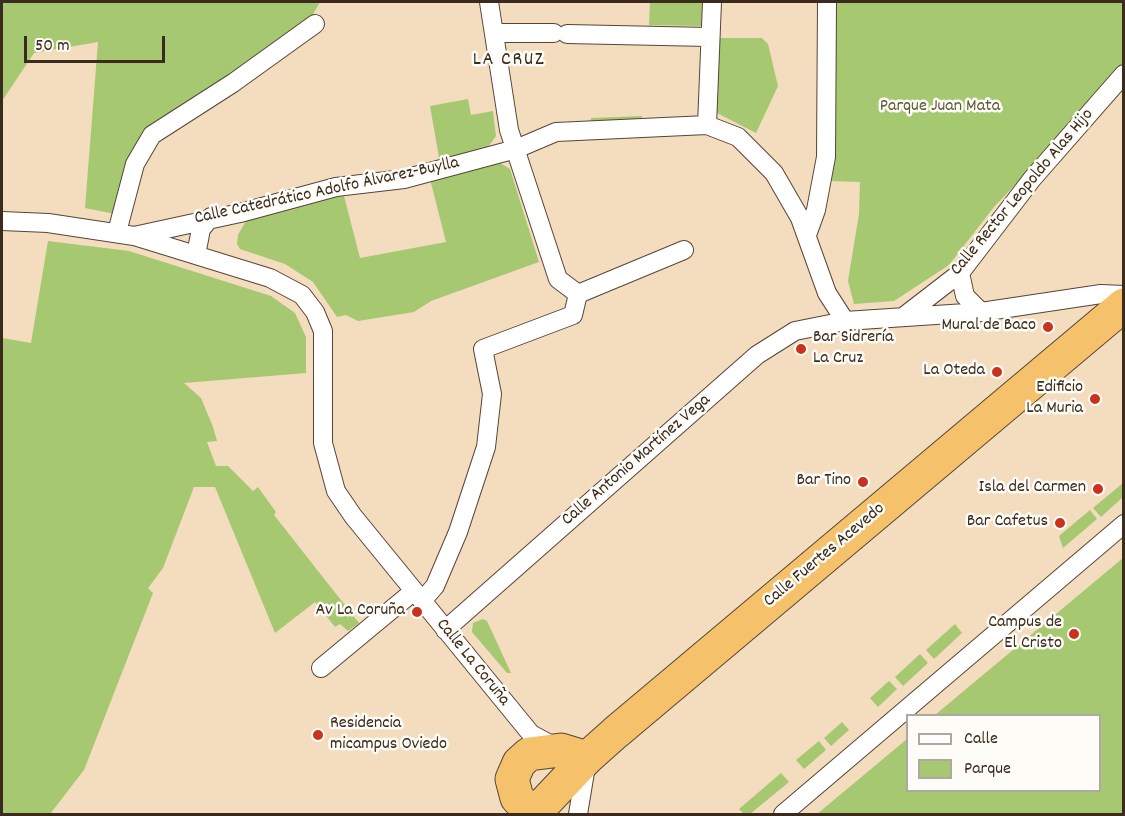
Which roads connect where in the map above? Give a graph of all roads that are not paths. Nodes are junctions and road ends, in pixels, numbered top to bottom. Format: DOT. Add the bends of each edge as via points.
graph roads {
  1 [pos="489,2"];
  2 [pos="712,2"];
  3 [pos="827,2"];
  4 [pos="315,24"];
  5 [pos="494,33"];
  6 [pos="709,37"];
  7 [pos="1120,80"];
  8 [pos="707,125"];
  9 [pos="516,149"];
  10 [pos="211,218"];
  11 [pos="2,221"];
  12 [pos="125,234"];
  13 [pos="807,235"];
  14 [pos="684,250"];
  15 [pos="196,255"];
  16 [pos="960,273"];
  17 [pos="578,294"];
  18 [pos="1124,295"];
  19 [pos="1124,305"];
  20 [pos="981,312"];
  21 [pos="903,317"];
  22 [pos="845,321"];
  23 [pos="1124,524"];
  24 [pos="418,596"];
  25 [pos="445,630"];
  26 [pos="321,668"];
  27 [pos="530,744"];
  28 [pos="574,754"];
  29 [pos="534,814"];
  30 [pos="578,814"];
  31 [pos="783,814"];
  1 -- 5 [label="street"];
  2 -- 6 [label="street"];
  3 -- 13 [label="street" via="826,157"];
  4 -- 12 [label="street" via="233,84 152,135 135,164"];
  5 -- 6 [label="street"];
  5 -- 9 [label="street" via="509,130"];
  6 -- 8 [label="street"];
  7 -- 16 [label="street, Calle Rector Leopoldo Alas Hijo" via="1032,178"];
  8 -- 9 [label="street, Calle Catedrático Adolfo Álvarez-Buylla" via="556,132"];
  8 -- 13 [label="street, Calle Catedrático Adolfo Álvarez-Buylla" via="738,137 757,154 784,187"];
  9 -- 10 [label="street, Calle Catedrático Adolfo Álvarez-Buylla" via="404,179 336,188"];
  9 -- 17 [label="street" via="558,279"];
  10 -- 12 [label="street, Calle Catedrático Adolfo Álvarez-Buylla"];
  10 -- 15 [label="street" via="201,229"];
  11 -- 12 [label="street"];
  12 -- 15 [label="street, Calle La Coruña"];
  13 -- 22 [label="street, Calle Catedrático Adolfo Álvarez-Buylla" via="827,293"];
  14 -- 17 [label="street"];
  15 -- 24 [label="street, Calle La Coruña" via="284,283 310,304 323,331 323,443 332,480 344,504"];
  16 -- 20 [label="street" via="965,296"];
  16 -- 21 [label="street, Calle Rector Leopoldo Alas Hijo"];
  17 -- 24 [label="street" via="573,315 483,349 492,394 486,447 435,586"];
  18 -- 20 [label="street" via="1101,294"];
  19 -- 28 [label="highway, Calle Fuertes Acevedo"];
  20 -- 21 [label="street"];
  21 -- 22 [label="street"];
  22 -- 25 [label="street, Calle Antonio Martínez Vega" via="795,331 757,355"];
  23 -- 31 [label="street"];
  24 -- 25 [label="street, Calle La Coruña"];
  24 -- 26 [label="street"];
  25 -- 27 [label="street, Calle La Coruña"];
  27 -- 28 [label="highway"];
  27 -- 29 [label="highway" via="512,780 517,798"];
  28 -- 29 [label="highway, Calle Fuertes Acevedo"];
  28 -- 30 [label="street"];
}
